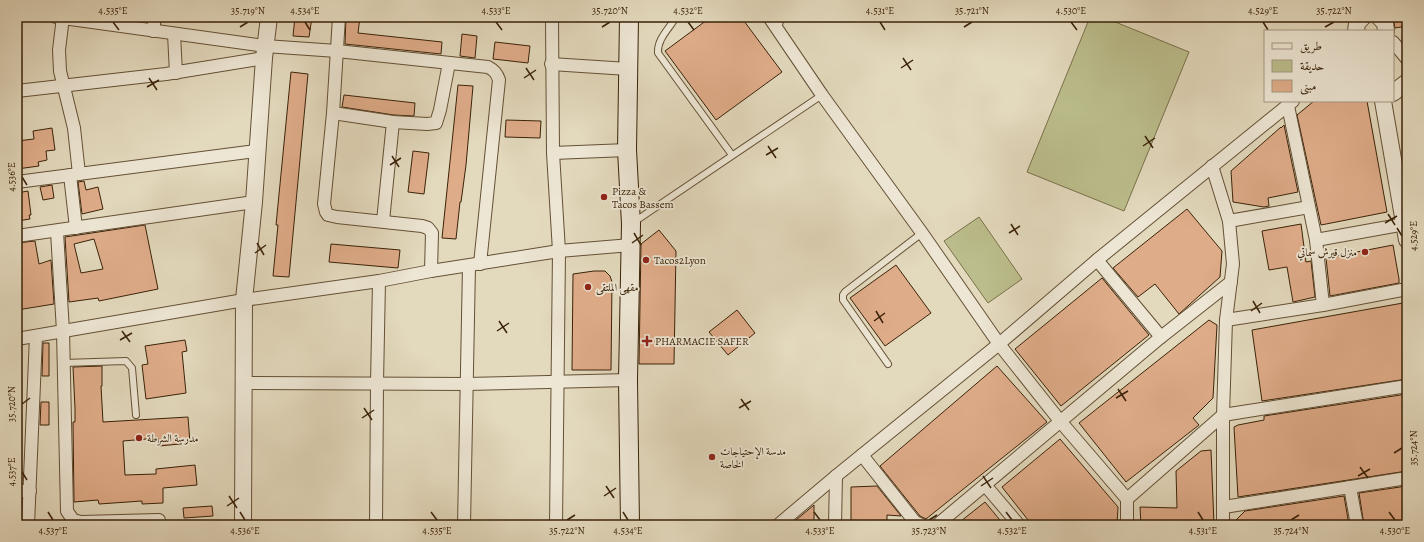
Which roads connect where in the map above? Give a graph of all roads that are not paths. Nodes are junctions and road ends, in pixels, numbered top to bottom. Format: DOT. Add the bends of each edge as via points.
graph roads {
  1 [pos="61,17"];
  2 [pos="155,17"];
  3 [pos="269,17"];
  4 [pos="339,17"];
  5 [pos="552,17"];
  6 [pos="629,17"];
  7 [pos="676,17"];
  8 [pos="769,17"];
  9 [pos="781,17"];
  10 [pos="1363,17"];
  11 [pos="1379,17"];
  12 [pos="1356,30"];
  13 [pos="1386,30"];
  14 [pos="153,31"];
  15 [pos="778,31"];
  16 [pos="174,34"];
  17 [pos="1394,43"];
  18 [pos="337,51"];
  19 [pos="265,52"];
  20 [pos="1407,59"];
  21 [pos="448,63"];
  22 [pos="551,64"];
  23 [pos="628,69"];
  24 [pos="176,73"];
  25 [pos="1407,82"];
  26 [pos="63,85"];
  27 [pos="17,91"];
  28 [pos="1394,93"];
  29 [pos="822,95"];
  30 [pos="1386,102"];
  31 [pos="1291,104"];
  32 [pos="333,113"];
  33 [pos="394,122"];
  34 [pos="627,150"];
  35 [pos="256,151"];
  36 [pos="553,153"];
  37 [pos="732,156"];
  38 [pos="1212,166"];
  39 [pos="75,175"];
  40 [pos="17,182"];
  41 [pos="254,202"];
  42 [pos="1309,207"];
  43 [pos="383,221"];
  44 [pos="1228,221"];
  45 [pos="631,224"];
  46 [pos="76,228"];
  47 [pos="56,232"];
  48 [pos="1406,232"];
  49 [pos="922,233"];
  50 [pos="17,236"];
  51 [pos="1316,240"];
  52 [pos="631,245"];
  53 [pos="559,251"];
  54 [pos="1097,260"];
  55 [pos="474,265"];
  56 [pos="431,271"];
  57 [pos="380,281"];
  58 [pos="1231,282"];
  59 [pos="1407,290"];
  60 [pos="244,300"];
  61 [pos="1323,305"];
  62 [pos="1226,320"];
  63 [pos="63,331"];
  64 [pos="36,336"];
  65 [pos="1161,337"];
  66 [pos="17,339"];
  67 [pos="999,344"];
  68 [pos="64,362"];
  69 [pos="888,364"];
  70 [pos="628,380"];
  71 [pos="558,382"];
  72 [pos="244,383"];
  73 [pos="377,383"];
  74 [pos="467,384"];
  75 [pos="1407,386"];
  76 [pos="136,415"];
  77 [pos="1223,415"];
  78 [pos="1060,421"];
  79 [pos="862,455"];
  80 [pos="836,476"];
  81 [pos="1407,478"];
  82 [pos="986,485"];
  83 [pos="1350,487"];
  84 [pos="17,491"];
  85 [pos="30,491"];
  86 [pos="1127,499"];
  87 [pos="1224,507"];
  88 [pos="159,520"];
  89 [pos="28,525"];
  90 [pos="243,525"];
  91 [pos="376,525"];
  92 [pos="464,525"];
  93 [pos="556,525"];
  94 [pos="630,525"];
  95 [pos="778,525"];
  96 [pos="835,525"];
  97 [pos="922,525"];
  98 [pos="937,525"];
  99 [pos="1019,525"];
  100 [pos="1127,525"];
  101 [pos="1224,525"];
  102 [pos="1357,525"];
  1 -- 14 [label="street"];
  1 -- 26 [label="street" via="59,50"];
  2 -- 14 [label="street"];
  3 -- 19 [label="street"];
  4 -- 18 [label="street"];
  5 -- 22 [label="street"];
  6 -- 23 [label="main road"];
  7 -- 37 [label="lane" via="661,38 658,53"];
  8 -- 15 [label="street"];
  9 -- 15 [label="lane"];
  10 -- 12 [label="street" via="1357,23"];
  11 -- 13 [label="street" via="1385,23"];
  14 -- 16 [label="street"];
  15 -- 29 [label="street"];
  16 -- 19 [label="street"];
  16 -- 24 [label="street"];
  17 -- 20 [label="street"];
  18 -- 19 [label="street"];
  18 -- 21 [label="street"];
  18 -- 32 [label="street"];
  19 -- 24 [label="street"];
  19 -- 35 [label="street"];
  21 -- 33 [label="street" via="436,123"];
  21 -- 55 [label="street" via="488,67 497,73 499,80"];
  22 -- 23 [label="street"];
  22 -- 36 [label="street"];
  23 -- 34 [label="main road"];
  24 -- 26 [label="street"];
  25 -- 28 [label="street"];
  26 -- 27 [label="street"];
  26 -- 39 [label="street" via="74,128"];
  29 -- 37 [label="lane"];
  29 -- 49 [label="street"];
  30 -- 48 [label="street"];
  31 -- 38 [label="street"];
  31 -- 42 [label="street"];
  32 -- 33 [label="street"];
  32 -- 43 [label="street" via="324,204 326,212 336,218"];
  33 -- 43 [label="street"];
  34 -- 36 [label="street"];
  34 -- 45 [label="main road"];
  35 -- 39 [label="street"];
  35 -- 41 [label="street"];
  36 -- 53 [label="street"];
  37 -- 45 [label="lane"];
  38 -- 44 [label="street"];
  38 -- 54 [label="street"];
  39 -- 40 [label="street"];
  39 -- 46 [label="street"];
  41 -- 46 [label="street"];
  41 -- 60 [label="street"];
  42 -- 44 [label="street"];
  42 -- 51 [label="street"];
  43 -- 56 [label="street" via="428,228 432,233"];
  44 -- 58 [label="street" via="1233,264"];
  45 -- 52 [label="main road"];
  46 -- 47 [label="street"];
  47 -- 50 [label="street"];
  47 -- 63 [label="street"];
  48 -- 51 [label="street"];
  49 -- 67 [label="street"];
  49 -- 69 [label="lane" via="842,295"];
  51 -- 61 [label="street"];
  52 -- 53 [label="street"];
  52 -- 70 [label="main road"];
  53 -- 55 [label="street"];
  53 -- 71 [label="street"];
  54 -- 65 [label="street"];
  54 -- 67 [label="street"];
  55 -- 56 [label="street"];
  55 -- 74 [label="street"];
  56 -- 57 [label="street"];
  57 -- 60 [label="street"];
  57 -- 73 [label="street"];
  58 -- 62 [label="street"];
  58 -- 65 [label="street"];
  59 -- 61 [label="street"];
  60 -- 63 [label="street"];
  60 -- 72 [label="street"];
  61 -- 62 [label="street"];
  62 -- 77 [label="street"];
  63 -- 64 [label="street"];
  63 -- 68 [label="street"];
  64 -- 66 [label="street"];
  64 -- 85 [label="street"];
  65 -- 78 [label="street"];
  67 -- 78 [label="street"];
  67 -- 79 [label="street"];
  68 -- 76 [label="lane" via="126,361 132,368"];
  68 -- 88 [label="street" via="67,511 73,520 81,522"];
  70 -- 71 [label="street"];
  70 -- 94 [label="main road"];
  71 -- 74 [label="street"];
  71 -- 93 [label="street"];
  72 -- 73 [label="street"];
  72 -- 90 [label="street"];
  73 -- 74 [label="street"];
  73 -- 91 [label="street"];
  74 -- 92 [label="street"];
  75 -- 77 [label="street"];
  77 -- 86 [label="street"];
  77 -- 87 [label="street"];
  78 -- 82 [label="street"];
  78 -- 86 [label="street"];
  79 -- 80 [label="street"];
  79 -- 97 [label="street" via="915,522"];
  80 -- 95 [label="street"];
  80 -- 96 [label="street"];
  81 -- 83 [label="street"];
  82 -- 98 [label="street"];
  82 -- 99 [label="street"];
  83 -- 87 [label="street"];
  83 -- 102 [label="street"];
  84 -- 85 [label="street"];
  85 -- 89 [label="street"];
  86 -- 100 [label="street"];
  87 -- 101 [label="street"];
}
